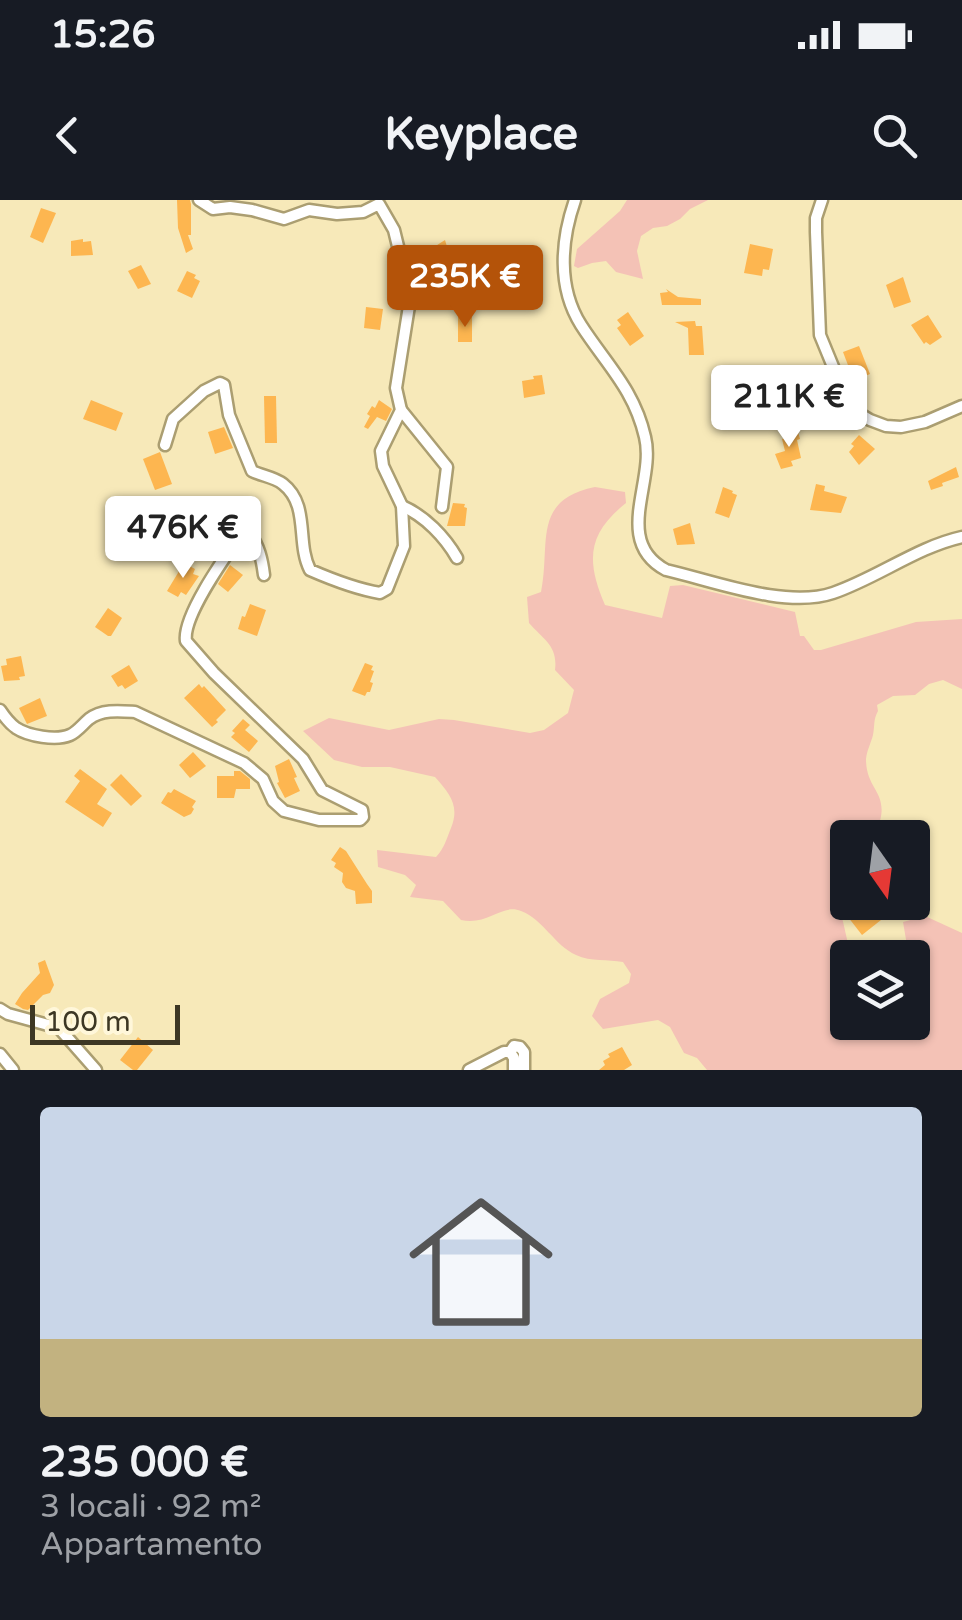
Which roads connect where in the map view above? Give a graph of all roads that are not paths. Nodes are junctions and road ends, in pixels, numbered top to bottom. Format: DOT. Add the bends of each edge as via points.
graph roads {
  1 [pos="199,200"];
  2 [pos="575,200"];
  3 [pos="822,200"];
  4 [pos="962,406"];
  5 [pos="401,410"];
  6 [pos="165,445"];
  7 [pos="402,506"];
  8 [pos="442,506"];
  9 [pos="962,537"];
  10 [pos="458,558"];
  11 [pos="264,575"];
  12 [pos="0,710"];
  13 [pos="0,1008"];
  14 [pos="510,1052"];
  15 [pos="0,1054"];
  16 [pos="13,1070"];
  17 [pos="96,1070"];
  18 [pos="470,1070"];
  19 [pos="514,1070"];
  20 [pos="524,1070"];
  1 -- 5 [label="street" via="213,209 284,219 310,210 363,212 379,204 394,230 409,306 396,388"];
  2 -- 9 [label="street" via="564,244 569,294 581,324 625,384 642,425 647,460 638,515 641,542 656,565 775,597 811,597"];
  3 -- 4 [label="street" via="816,218 820,335 850,408 901,426"];
  5 -- 7 [label="street" via="381,451"];
  5 -- 8 [label="street" via="446,467"];
  6 -- 7 [label="street" via="172,420 204,391 224,385 228,414 252,471 294,494 310,570 367,591 387,589 404,546"];
  7 -- 10 [label="street" via="426,520"];
  11 -- 12 [label="street" via="262,556 250,532 242,530 185,632 188,646 302,759 322,790 362,810 363,817 319,820 284,811 250,768 135,712 100,714 72,734 55,737 17,729"];
  13 -- 17 [label="street" via="59,1028"];
  14 -- 18 [label="street"];
  14 -- 19 [label="street"];
  14 -- 20 [label="street" via="514,1046 524,1052"];
  15 -- 16 [label="street"];
}
